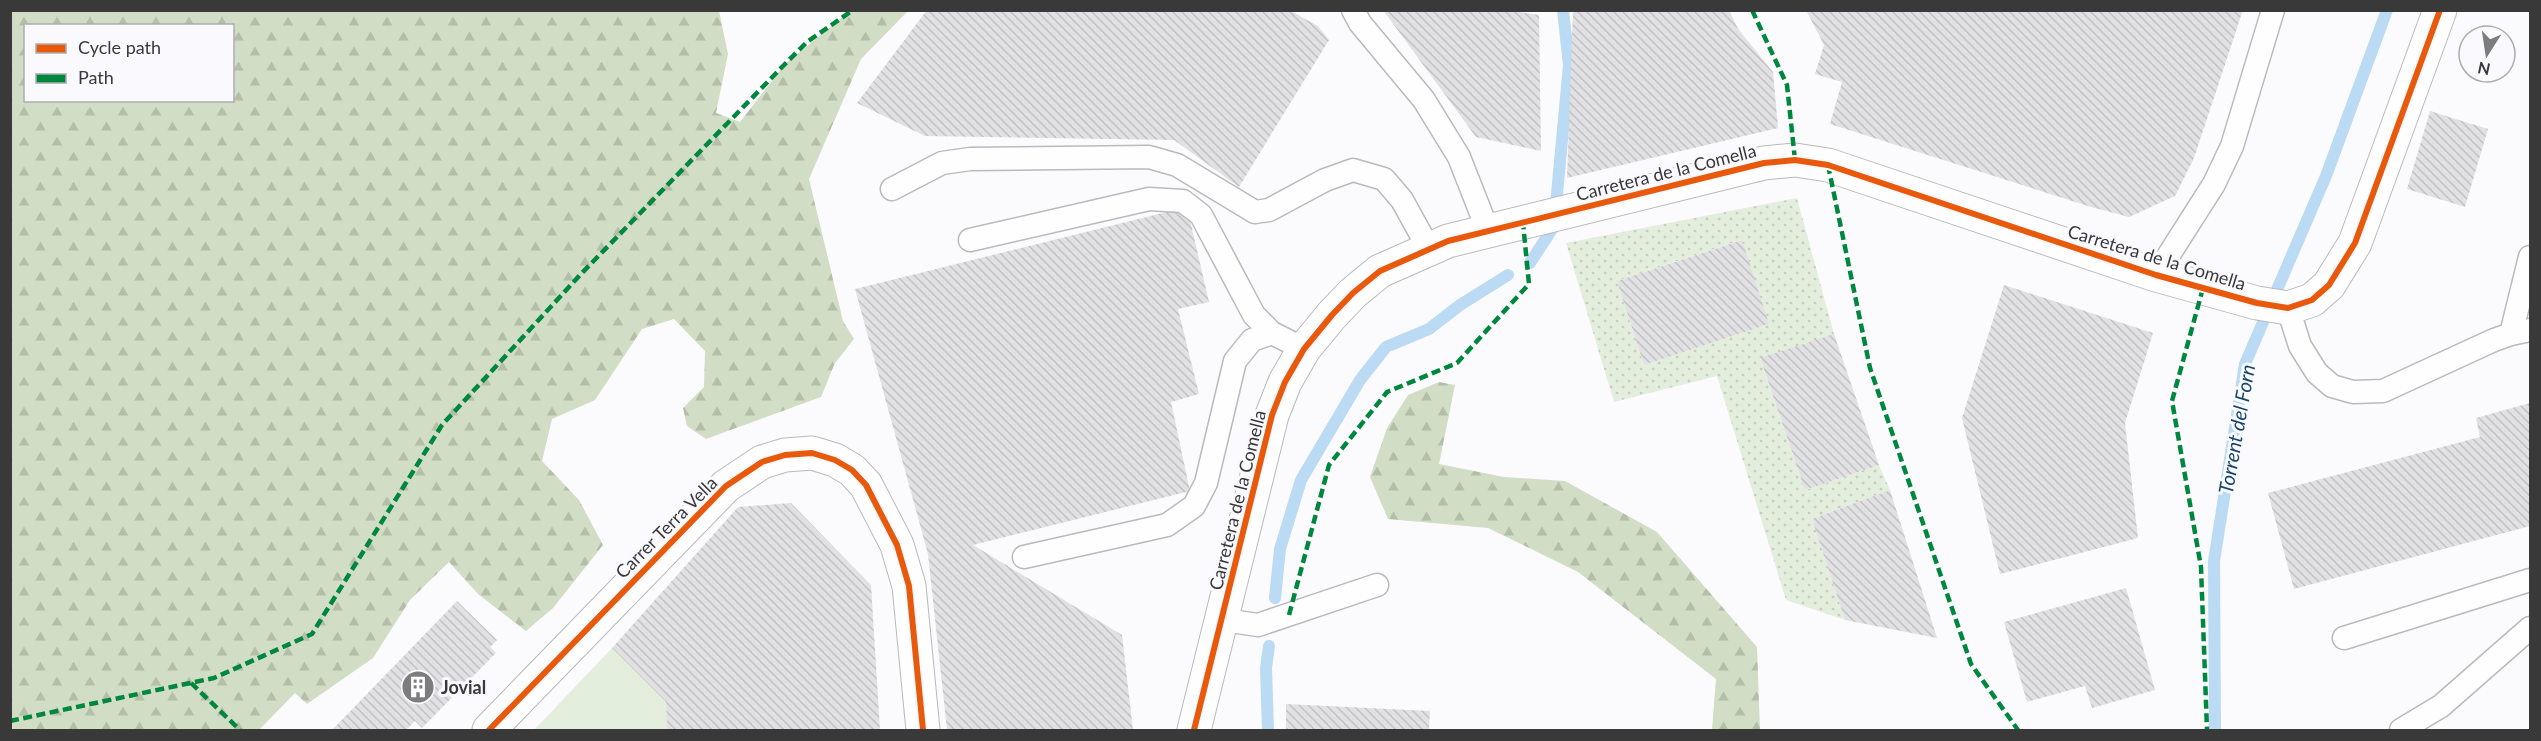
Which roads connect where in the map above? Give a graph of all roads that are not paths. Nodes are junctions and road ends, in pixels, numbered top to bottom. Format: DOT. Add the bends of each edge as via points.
graph roads {
  1 [pos="2273,10"];
  2 [pos="2440,10"];
  3 [pos="1352,15"];
  4 [pos="892,189"];
  5 [pos="1488,231"];
  6 [pos="970,240"];
  7 [pos="1429,249"];
  8 [pos="2530,257"];
  9 [pos="2156,275"];
  10 [pos="2273,306"];
  11 [pos="2521,332"];
  12 [pos="1272,333"];
  13 [pos="1304,349"];
  14 [pos="1024,557"];
  15 [pos="2530,580"];
  16 [pos="1377,585"];
  17 [pos="1223,620"];
  18 [pos="2530,628"];
  19 [pos="2344,639"];
  20 [pos="489,730"];
  21 [pos="923,730"];
  22 [pos="1194,730"];
  23 [pos="2401,730"];
  1 -- 9 [label="lane" via="2232,146 2214,184"];
  2 -- 10 [label="main road" via="2355,243 2329,285 2312,300"];
  3 -- 5 [label="lane" via="1430,109 1459,158"];
  4 -- 7 [label="lane" via="942,163 970,159 1149,157 1177,165 1255,212 1269,210 1325,180 1353,170 1384,179 1402,200"];
  5 -- 7 [label="main road, Carretera de la Comella"];
  5 -- 9 [label="main road, Carretera de la Comella" via="1764,163 1795,160 1828,165"];
  6 -- 12 [label="lane" via="1149,199 1183,201 1201,215 1254,315"];
  7 -- 13 [label="main road, Carretera de la Comella" via="1380,271 1332,315"];
  8 -- 11 [label="lane"];
  9 -- 10 [label="main road, Carretera de la Comella"];
  10 -- 11 [label="lane" via="2317,373 2332,386 2353,392 2384,391"];
  12 -- 13 [label="lane"];
  12 -- 14 [label="lane" via="1252,340 1235,361 1206,483 1194,506 1167,525"];
  13 -- 17 [label="main road, Carretera de la Comella" via="1272,415"];
  15 -- 19 [label="lane"];
  16 -- 17 [label="lane" via="1258,625"];
  17 -- 22 [label="main road, Carretera de la Comella"];
  18 -- 23 [label="lane" via="2441,706"];
  20 -- 21 [label="main road, Carrer Terra Vella" via="726,486 762,462 812,453 852,470 866,485 897,545 909,586"];
}
